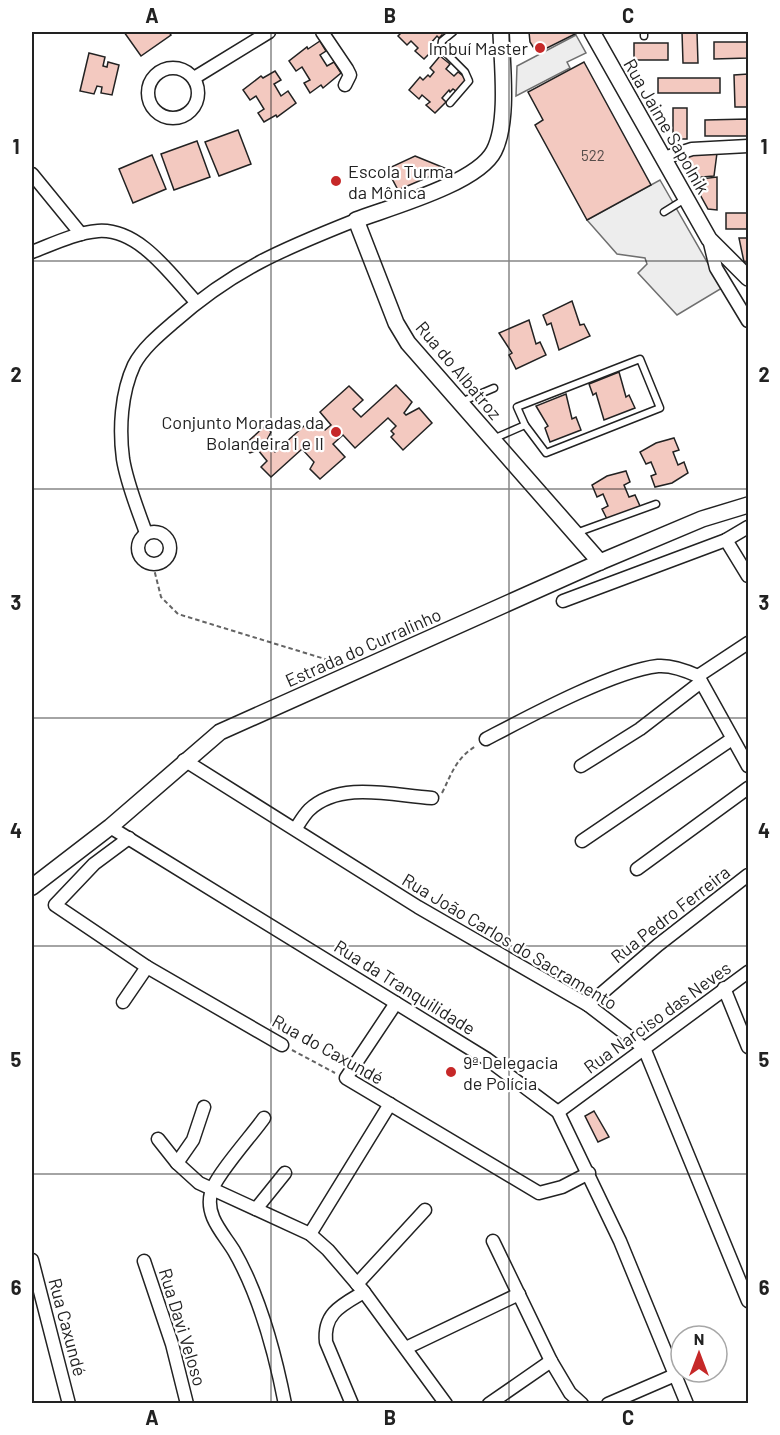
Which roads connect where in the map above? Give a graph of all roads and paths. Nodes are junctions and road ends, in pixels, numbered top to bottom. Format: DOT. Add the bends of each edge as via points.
graph roads {
  1 [pos="269,32"];
  2 [pos="322,32"];
  3 [pos="453,32"];
  4 [pos="501,32"];
  5 [pos="592,32"];
  6 [pos="194,78"];
  7 [pos="345,85"];
  8 [pos="450,103"];
  9 [pos="748,146"];
  10 [pos="664,159"];
  11 [pos="32,174"];
  12 [pos="686,198"];
  13 [pos="664,212"];
  14 [pos="356,220"];
  15 [pos="81,234"];
  16 [pos="709,239"];
  17 [pos="32,252"];
  18 [pos="748,278"];
  19 [pos="196,302"];
  20 [pos="748,321"];
  21 [pos="494,388"];
  22 [pos="460,402"];
  23 [pos="525,425"];
  24 [pos="492,439"];
  25 [pos="656,504"];
  26 [pos="748,505"];
  27 [pos="748,527"];
  28 [pos="146,533"];
  29 [pos="572,534"];
  30 [pos="726,540"];
  31 [pos="600,562"];
  32 [pos="153,565"];
  33 [pos="748,576"];
  34 [pos="563,601"];
  35 [pos="748,643"];
  36 [pos="358,671"];
  37 [pos="700,679"];
  38 [pos="486,739"];
  39 [pos="732,739"];
  40 [pos="184,760"];
  41 [pos="582,766"];
  42 [pos="748,766"];
  43 [pos="748,788"];
  44 [pos="432,798"];
  45 [pos="110,826"];
  46 [pos="296,828"];
  47 [pos="129,838"];
  48 [pos="582,841"];
  49 [pos="637,869"];
  50 [pos="748,875"];
  51 [pos="32,887"];
  52 [pos="147,967"];
  53 [pos="748,972"];
  54 [pos="724,988"];
  55 [pos="123,1002"];
  56 [pos="396,1003"];
  57 [pos="588,1005"];
  58 [pos="282,1045"];
  59 [pos="748,1047"];
  60 [pos="644,1048"];
  61 [pos="346,1078"];
  62 [pos="390,1104"];
  63 [pos="204,1107"];
  64 [pos="558,1112"];
  65 [pos="264,1118"];
  66 [pos="159,1139"];
  67 [pos="177,1164"];
  68 [pos="285,1173"];
  69 [pos="589,1173"];
  70 [pos="211,1189"];
  71 [pos="256,1209"];
  72 [pos="425,1210"];
  73 [pos="310,1234"];
  74 [pos="493,1241"];
  75 [pos="32,1260"];
  76 [pos="144,1261"];
  77 [pos="361,1288"];
  78 [pos="519,1294"];
  79 [pos="748,1301"];
  80 [pos="406,1348"];
  81 [pos="551,1361"];
  82 [pos="669,1361"];
  83 [pos="669,1378"];
  84 [pos="679,1384"];
  85 [pos="69,1404"];
  86 [pos="187,1404"];
  87 [pos="285,1404"];
  88 [pos="352,1404"];
  89 [pos="446,1404"];
  90 [pos="489,1404"];
  91 [pos="582,1404"];
  92 [pos="608,1404"];
  93 [pos="687,1404"];
  1 -- 6 [label="street"];
  2 -- 7 [label="street" via="350,75"];
  3 -- 8 [label="lane" via="442,41 441,48 469,81"];
  4 -- 14 [label="street" via="500,134 494,152 470,175"];
  5 -- 10 [label="street, Rua Jaime Sapolnik"];
  6 -- 6 [label="street" via="181,69 159,72 149,84 151,106 171,118 187,114 197,101"];
  9 -- 10 [label="street" via="692,149"];
  10 -- 12 [label="street, Rua Jaime Sapolnik"];
  11 -- 15 [label="street"];
  12 -- 13 [label="lane"];
  12 -- 16 [label="street, Rua Jaime Sapolnik"];
  14 -- 19 [label="street" via="257,262"];
  14 -- 22 [label="street, Rua do Albatroz" via="402,333"];
  15 -- 17 [label="street"];
  15 -- 19 [label="street" via="113,232 129,238"];
  16 -- 18 [label="street, Rua Jaime Sapolnik"];
  16 -- 20 [label="street, Rua Jaime Sapolnik" via="716,268"];
  19 -- 28 [label="street" via="144,351 135,364 125,395 123,462"];
  21 -- 22 [label="lane"];
  22 -- 24 [label="street, Rua do Albatroz"];
  23 -- 23 [label="lane" via="546,453 660,408 640,359 517,407"];
  23 -- 24 [label="lane"];
  24 -- 29 [label="street, Rua do Albatroz"];
  25 -- 29 [label="lane"];
  26 -- 31 [label="street, Estrada do Curralinho" via="702,519"];
  27 -- 30 [label="street"];
  28 -- 32 [label="street" via="139,541 138,552 143,561"];
  28 -- 32 [label="street" via="157,532 169,542 168,558"];
  29 -- 31 [label="street, Rua do Albatroz"];
  30 -- 33 [label="street"];
  30 -- 34 [label="street"];
  31 -- 36 [label="street, Estrada do Curralinho"];
  32 -- 36 [label="path" via="161,597 178,614"];
  35 -- 37 [label="street"];
  36 -- 40 [label="street, Estrada do Curralinho" via="220,732"];
  37 -- 38 [label="street" via="675,667 644,669 592,688"];
  37 -- 39 [label="street"];
  37 -- 41 [label="street" via="640,729"];
  38 -- 44 [label="path" via="463,754 442,793"];
  39 -- 42 [label="street"];
  39 -- 48 [label="street"];
  40 -- 45 [label="street, Estrada do Curralinho"];
  40 -- 46 [label="street, Rua João Carlos do Sacramento"];
  43 -- 49 [label="street"];
  44 -- 46 [label="street" via="380,793 337,795 309,810"];
  45 -- 47 [label="street, Rua da Tranquilidade"];
  45 -- 51 [label="street, Estrada do Curralinho"];
  46 -- 57 [label="street, Rua João Carlos do Sacramento" via="418,907"];
  47 -- 52 [label="street, Rua do Caxundé" via="94,864 55,905"];
  47 -- 56 [label="street, Rua da Tranquilidade"];
  50 -- 57 [label="street, Rua Pedro Ferreira"];
  52 -- 55 [label="street"];
  52 -- 58 [label="street, Rua do Caxundé"];
  53 -- 54 [label="street, Rua Narciso das Neves"];
  54 -- 59 [label="street"];
  54 -- 60 [label="street, Rua Narciso das Neves"];
  56 -- 61 [label="street"];
  56 -- 64 [label="street, Rua da Tranquilidade" via="487,1059"];
  57 -- 60 [label="street, Rua João Carlos do Sacramento"];
  58 -- 61 [label="path, Rua do Caxundé"];
  60 -- 64 [label="street, Rua Narciso das Neves"];
  60 -- 79 [label="street"];
  61 -- 62 [label="street, Rua do Caxundé"];
  62 -- 69 [label="street, Rua do Caxundé" via="539,1193"];
  62 -- 73 [label="street"];
  63 -- 67 [label="street" via="193,1140"];
  64 -- 69 [label="street, Rua da Tranquilidade"];
  65 -- 70 [label="street"];
  66 -- 67 [label="street"];
  67 -- 70 [label="street"];
  68 -- 71 [label="street"];
  69 -- 82 [label="street, Rua da Tranquilidade"];
  70 -- 71 [label="street"];
  70 -- 87 [label="street" via="211,1214 234,1251 255,1300"];
  71 -- 73 [label="street"];
  72 -- 77 [label="street"];
  73 -- 77 [label="street"];
  74 -- 78 [label="street"];
  75 -- 85 [label="street, Rua Caxundé"];
  76 -- 86 [label="street, Rua Davi Veloso"];
  77 -- 80 [label="street"];
  77 -- 88 [label="street" via="326,1322 325,1331"];
  78 -- 80 [label="street"];
  78 -- 81 [label="street"];
  80 -- 89 [label="street"];
  81 -- 90 [label="street"];
  81 -- 91 [label="street" via="570,1393"];
  83 -- 92 [label="street"];
  84 -- 93 [label="street, Rua da Tranquilidade"];
}
